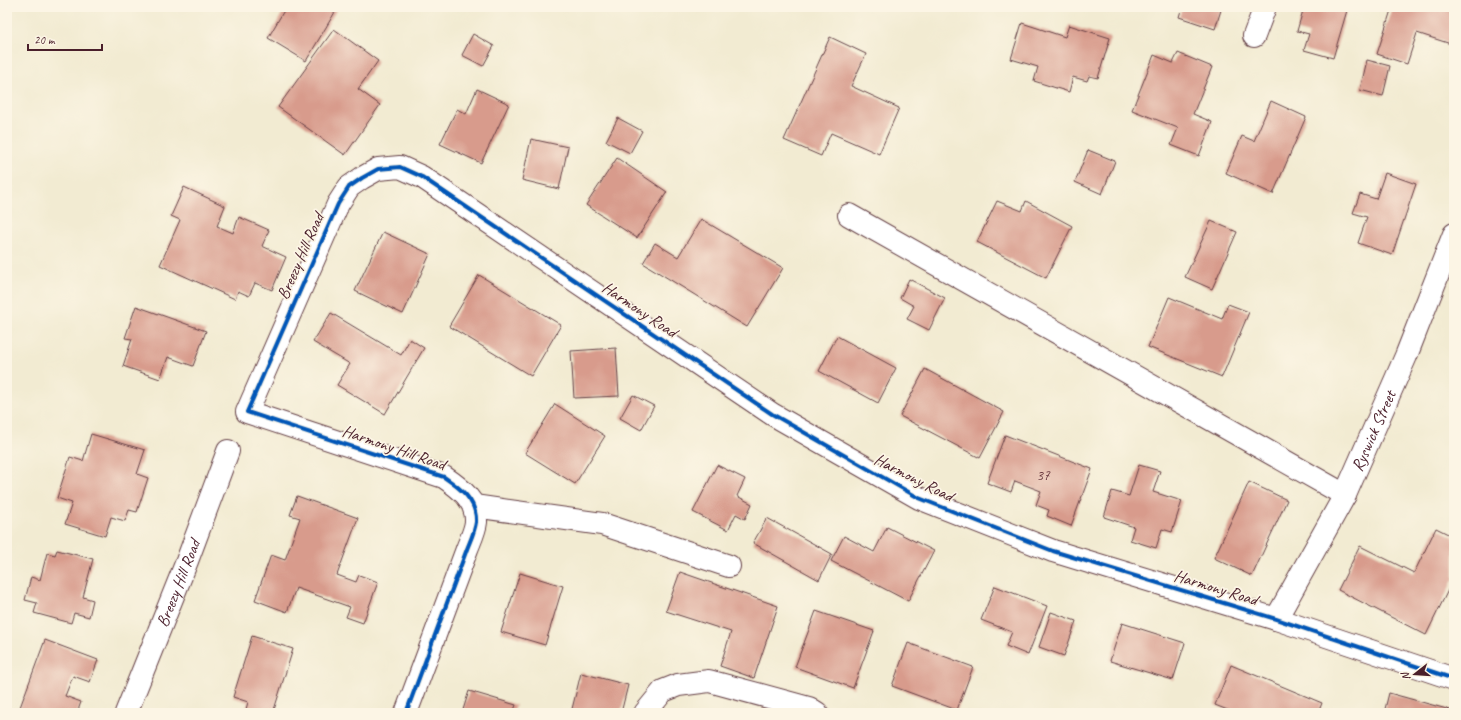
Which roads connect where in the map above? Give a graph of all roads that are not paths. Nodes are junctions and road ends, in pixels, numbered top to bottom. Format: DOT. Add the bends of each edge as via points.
graph roads {
  1 [pos="1265,7"];
  2 [pos="1254,36"];
  3 [pos="422,178"];
  4 [pos="849,215"];
  5 [pos="1454,234"];
  6 [pos="247,412"];
  7 [pos="228,451"];
  8 [pos="1345,495"];
  9 [pos="474,506"];
  10 [pos="728,566"];
  11 [pos="1276,619"];
  12 [pos="1454,679"];
  13 [pos="126,713"];
  14 [pos="406,713"];
  15 [pos="645,713"];
  16 [pos="817,713"];
  1 -- 2 [label="street"];
  3 -- 6 [label="street, Breezy Hill Road" via="400,166 378,169 349,187 338,204"];
  3 -- 11 [label="street, Harmony Road" via="772,414 919,498 1053,551"];
  4 -- 8 [label="street"];
  5 -- 8 [label="street, Ryswick Street" via="1406,356"];
  6 -- 9 [label="street, Harmony Hill Road" via="444,477 462,490"];
  7 -- 13 [label="street, Breezy Hill Road"];
  8 -- 11 [label="street, Ryswick Street"];
  9 -- 10 [label="street" via="602,524"];
  9 -- 14 [label="street" via="476,522"];
  11 -- 12 [label="street, Harmony Road"];
  15 -- 16 [label="street" via="663,691 678,685 709,681 809,708"];
}
